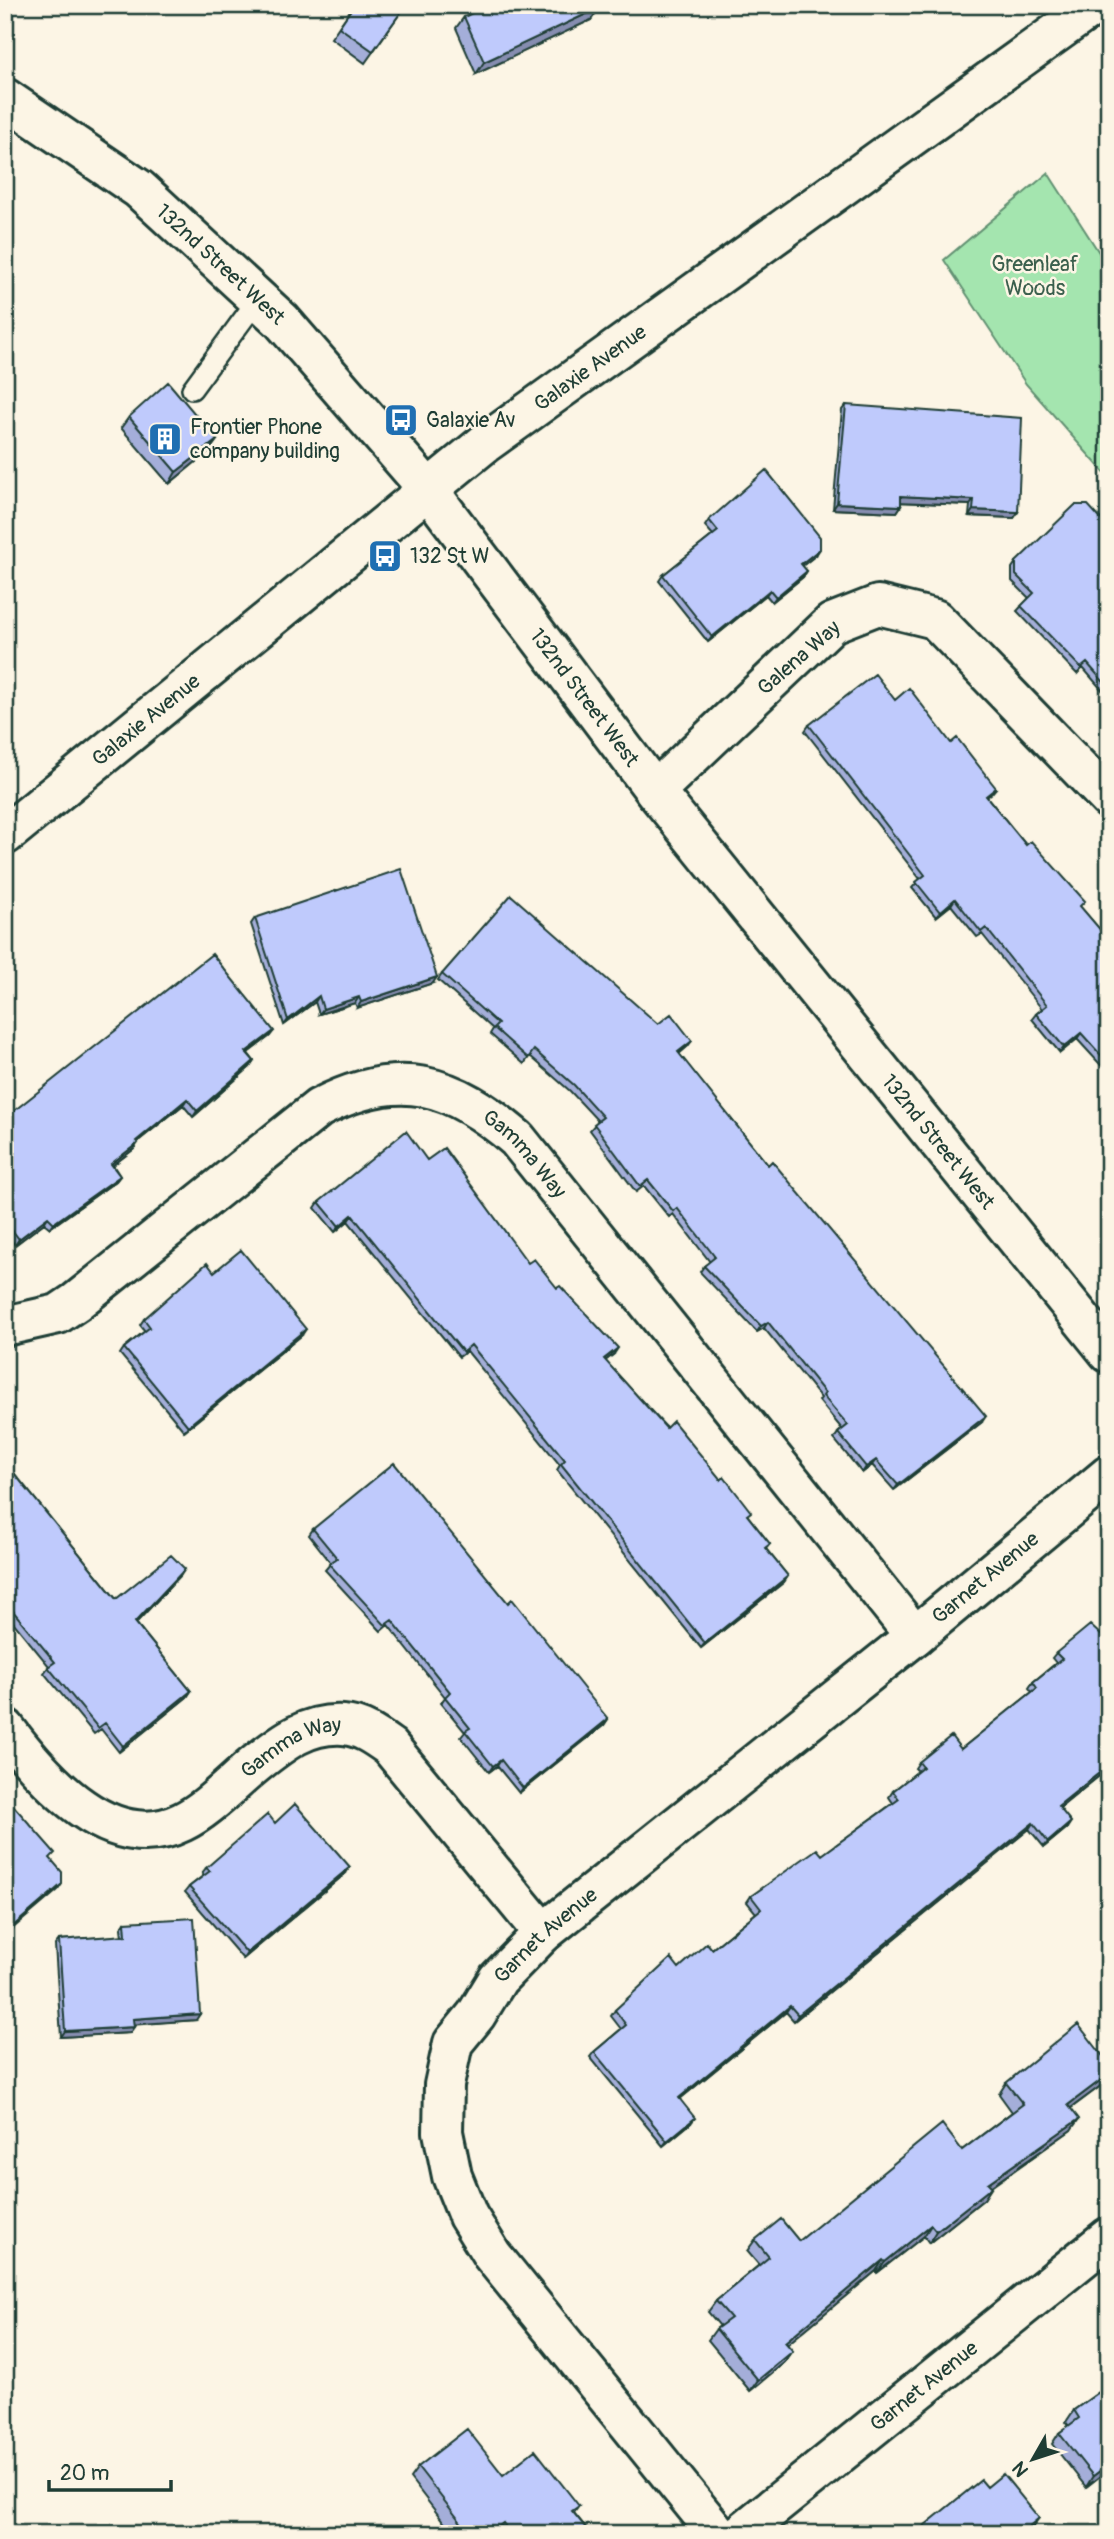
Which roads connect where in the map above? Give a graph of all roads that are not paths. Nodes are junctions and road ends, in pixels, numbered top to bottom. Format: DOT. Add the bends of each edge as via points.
graph roads {
  1 [pos="1095,5"];
  2 [pos="5,98"];
  3 [pos="258,299"];
  4 [pos="192,389"];
  5 [pos="427,488"];
  6 [pos="655,791"];
  7 [pos="1109,799"];
  8 [pos="5,835"];
  9 [pos="5,1326"];
  10 [pos="1109,1353"];
  11 [pos="1109,1475"];
  12 [pos="915,1636"];
  13 [pos="5,1728"];
  14 [pos="544,1933"];
  15 [pos="1109,2237"];
  16 [pos="718,2534"];
  17 [pos="740,2534"];
  1 -- 5 [label="street, Galaxie Avenue"];
  2 -- 3 [label="street, 132nd Street West" via="139,189"];
  3 -- 4 [label="lane"];
  3 -- 5 [label="street, 132nd Street West"];
  5 -- 6 [label="street, 132nd Street West"];
  5 -- 8 [label="street, Galaxie Avenue"];
  6 -- 7 [label="street, Galena Way" via="832,623 878,605 935,619"];
  6 -- 10 [label="street, 132nd Street West"];
  9 -- 12 [label="street, Gamma Way" via="58,1314 76,1302 319,1108 338,1098 414,1084 451,1093 483,1110 517,1139"];
  11 -- 12 [label="street, Garnet Avenue"];
  12 -- 14 [label="street, Garnet Avenue"];
  13 -- 14 [label="street, Gamma Way" via="67,1797 99,1819 133,1831 160,1831 185,1821 288,1738 313,1727 344,1724 366,1731 390,1746"];
  14 -- 16 [label="street, Garnet Avenue" via="498,1979 453,2043 444,2085 443,2132 452,2176 468,2216 492,2255"];
  15 -- 17 [label="street, Garnet Avenue"];
}
